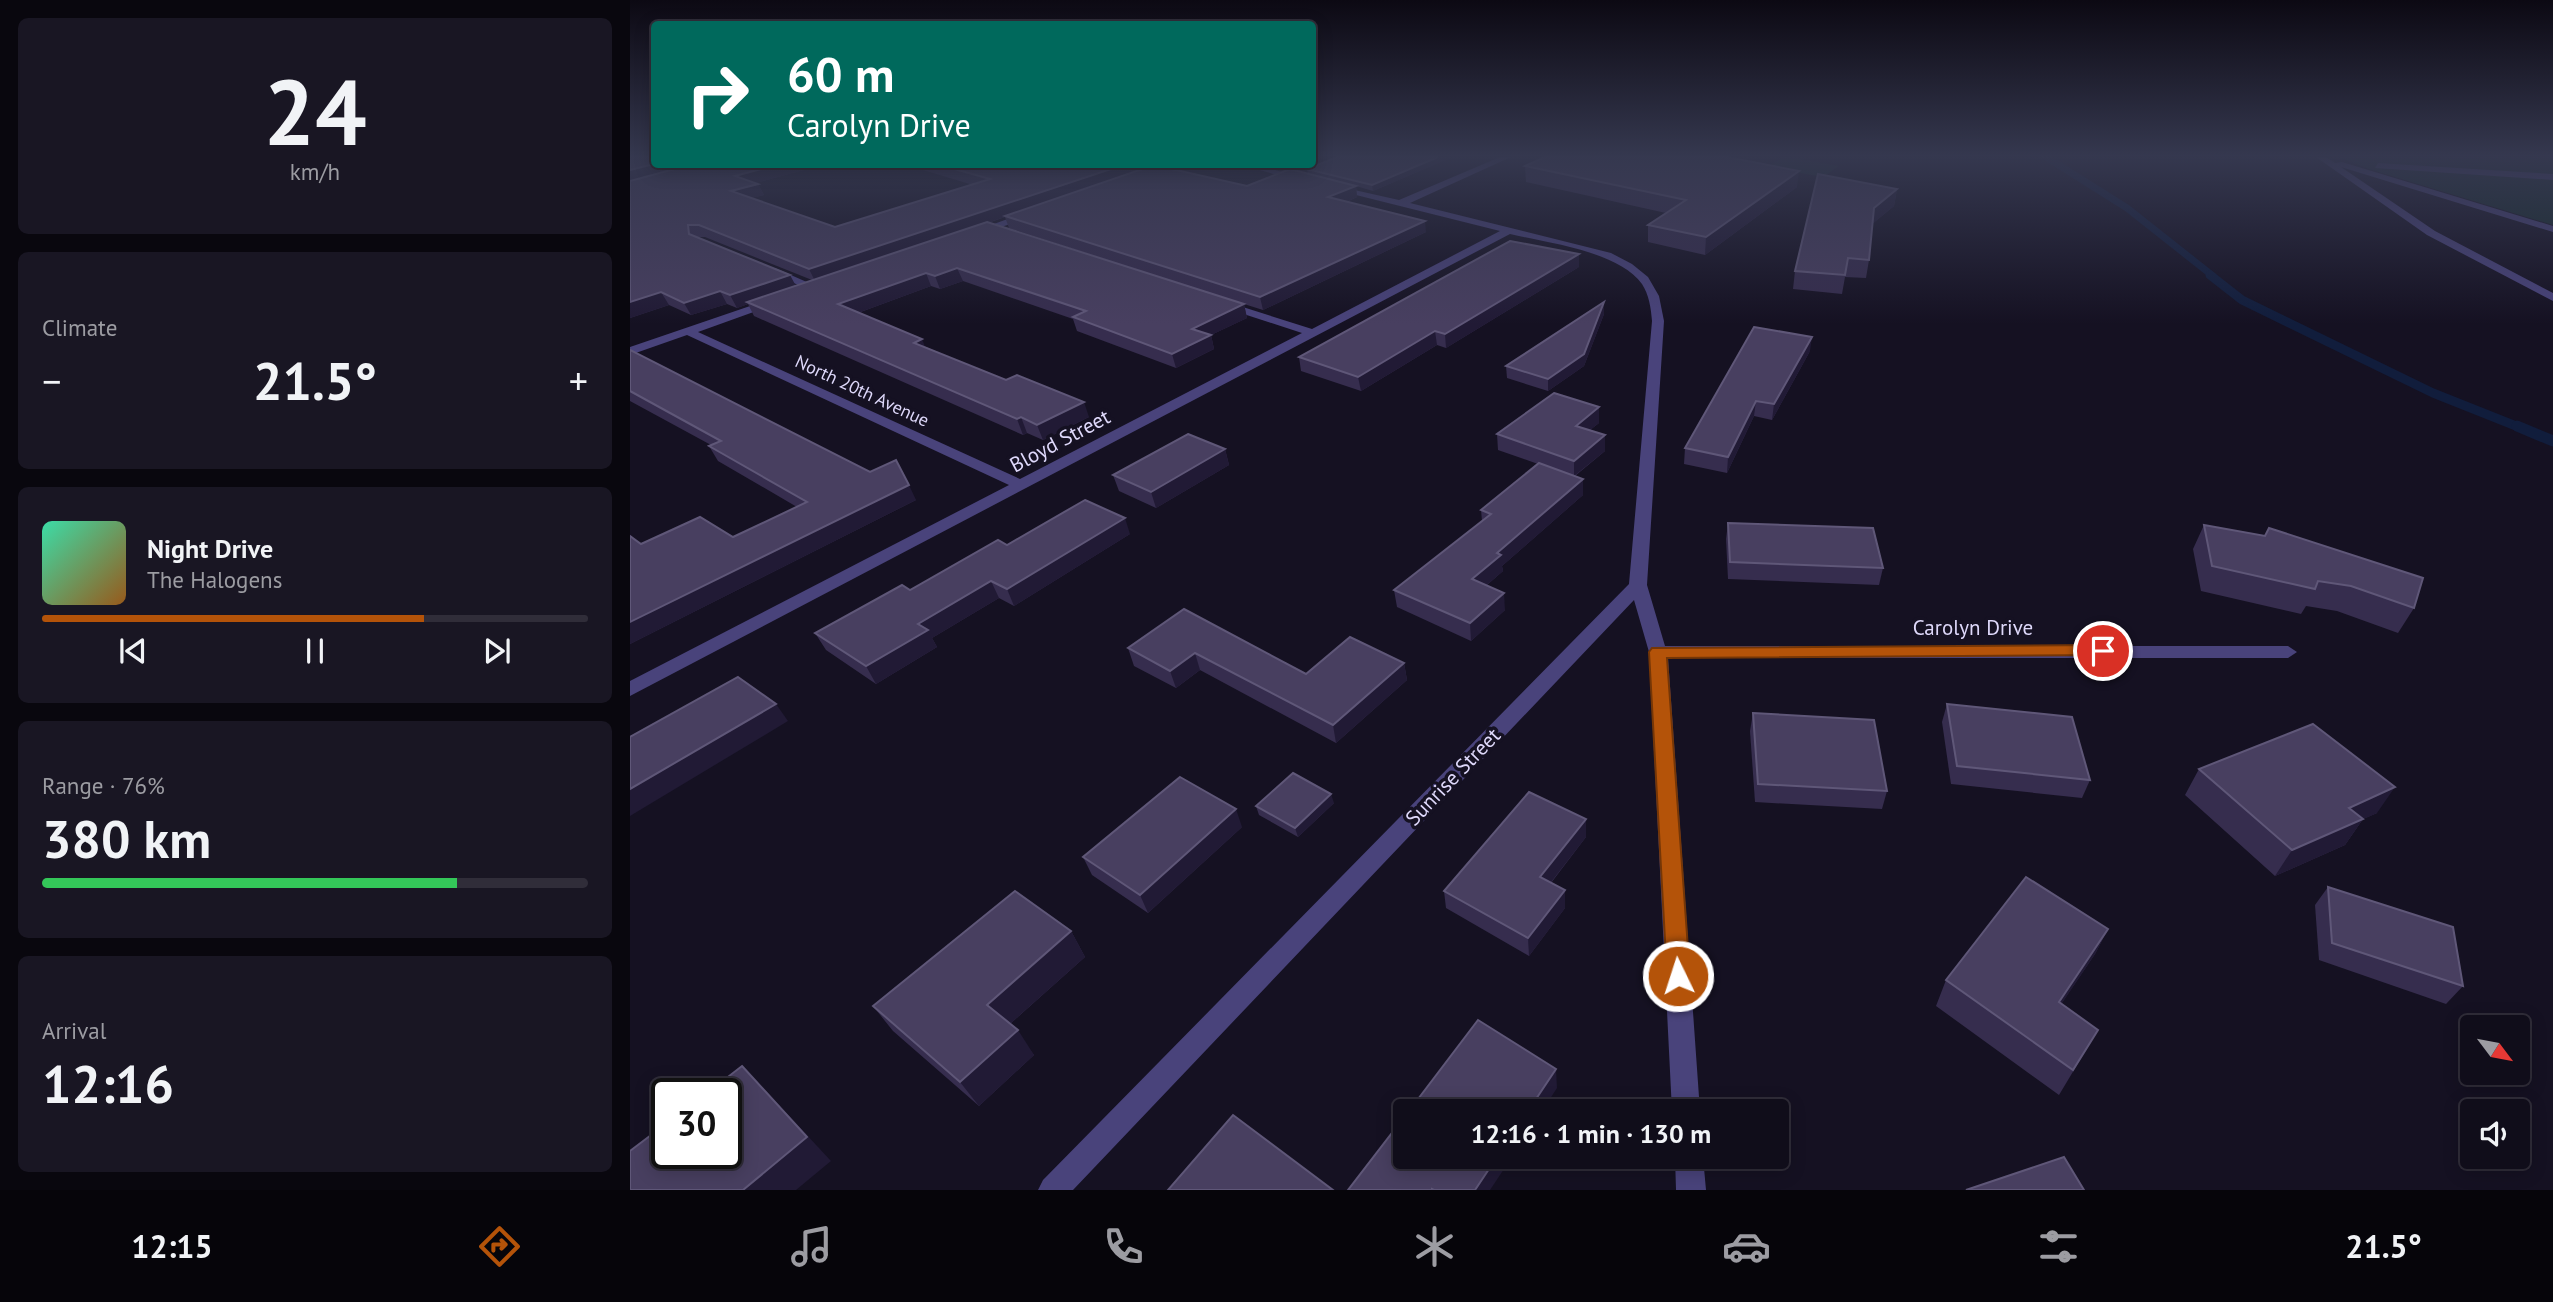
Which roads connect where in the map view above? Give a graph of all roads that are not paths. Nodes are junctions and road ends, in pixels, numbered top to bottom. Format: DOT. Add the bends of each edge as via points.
graph roads {
  1 [pos="1035,213"];
  2 [pos="1439,213"];
  3 [pos="2401,213"];
  4 [pos="2502,213"];
  5 [pos="989,228"];
  6 [pos="2553,229"];
  7 [pos="1510,230"];
  8 [pos="964,236"];
  9 [pos="1015,236"];
  10 [pos="762,267"];
  11 [pos="825,283"];
  12 [pos="812,287"];
  13 [pos="800,292"];
  14 [pos="787,296"];
  15 [pos="2553,298"];
  16 [pos="1208,299"];
  17 [pos="687,331"];
  18 [pos="1310,332"];
  19 [pos="630,351"];
  20 [pos="1021,485"];
  21 [pos="1638,585"];
  22 [pos="1658,652"];
  23 [pos="2288,652"];
  24 [pos="630,690"];
  25 [pos="1685,1099"];
  26 [pos="1690,1169"];
  27 [pos="1053,1190"];
  28 [pos="1691,1190"];
  1 -- 5 [label="street"];
  2 -- 7 [label="street"];
  3 -- 15 [label="street"];
  4 -- 6 [label="street"];
  5 -- 8 [label="street"];
  5 -- 9 [label="street"];
  7 -- 18 [label="street, Bloyd Street"];
  7 -- 21 [label="street" via="1607,255 1633,267 1657,300"];
  10 -- 12 [label="street"];
  11 -- 12 [label="street"];
  12 -- 13 [label="street"];
  14 -- 17 [label="street"];
  16 -- 18 [label="street"];
  17 -- 19 [label="street"];
  17 -- 20 [label="street, North 20th Avenue"];
  18 -- 20 [label="street, Bloyd Street"];
  20 -- 24 [label="street, Bloyd Street"];
  21 -- 22 [label="street"];
  21 -- 27 [label="street, Sunrise Street"];
  22 -- 23 [label="street, Carolyn Drive"];
  22 -- 25 [label="street"];
  26 -- 28 [label="street"];
}
